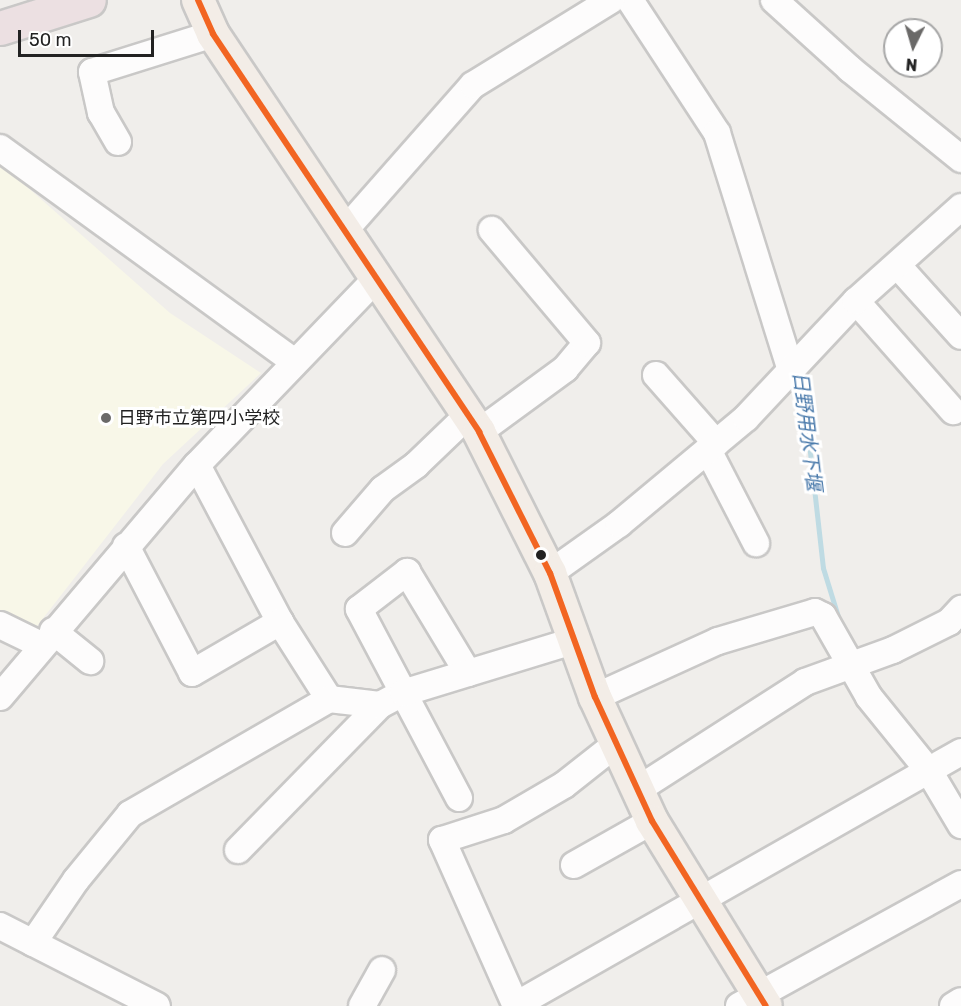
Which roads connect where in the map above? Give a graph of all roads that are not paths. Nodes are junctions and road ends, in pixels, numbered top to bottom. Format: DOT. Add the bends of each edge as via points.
graph roads {
  1 [pos="89,0"];
  2 [pos="199,0"];
  3 [pos="630,0"];
  4 [pos="774,0"];
  5 [pos="595,5"];
  6 [pos="0,28"];
  7 [pos="213,34"];
  8 [pos="118,142"];
  9 [pos="0,148"];
  10 [pos="961,159"];
  11 [pos="961,207"];
  12 [pos="345,230"];
  13 [pos="492,230"];
  14 [pos="898,266"];
  15 [pos="376,279"];
  16 [pos="856,301"];
  17 [pos="961,336"];
  18 [pos="296,362"];
  19 [pos="795,362"];
  20 [pos="656,375"];
  21 [pos="953,411"];
  22 [pos="473,424"];
  23 [pos="712,447"];
  24 [pos="197,465"];
  25 [pos="345,533"];
  26 [pos="756,543"];
  27 [pos="126,546"];
  28 [pos="550,573"];
  29 [pos="280,622"];
  30 [pos="957,624"];
  31 [pos="0,626"];
  32 [pos="47,638"];
  33 [pos="573,640"];
  34 [pos="90,661"];
  35 [pos="852,665"];
  36 [pos="468,673"];
  37 [pos="403,693"];
  38 [pos="0,697"];
  39 [pos="595,697"];
  40 [pos="329,699"];
  41 [pos="380,705"];
  42 [pos="616,744"];
  43 [pos="961,752"];
  44 [pos="929,771"];
  45 [pos="637,790"];
  46 [pos="459,798"];
  47 [pos="652,821"];
  48 [pos="961,825"];
  49 [pos="238,850"];
  50 [pos="574,865"];
  51 [pos="961,884"];
  52 [pos="701,902"];
  53 [pos="0,926"];
  54 [pos="33,943"];
  55 [pos="382,970"];
  56 [pos="961,1001"];
  57 [pos="754,1002"];
  58 [pos="157,1006"];
  59 [pos="362,1006"];
  60 [pos="516,1006"];
  61 [pos="953,1006"];
  1 -- 6 [label="highway"];
  2 -- 7 [label="main road"];
  3 -- 19 [label="street" via="717,133"];
  4 -- 10 [label="street" via="850,69"];
  5 -- 12 [label="street" via="473,85"];
  7 -- 8 [label="street" via="92,72 101,113"];
  7 -- 12 [label="main road"];
  9 -- 18 [label="street"];
  11 -- 14 [label="street"];
  12 -- 15 [label="main road"];
  13 -- 22 [label="street" via="587,343 565,369"];
  14 -- 16 [label="street"];
  14 -- 17 [label="street"];
  15 -- 18 [label="street"];
  15 -- 22 [label="main road"];
  16 -- 19 [label="street"];
  16 -- 21 [label="street"];
  18 -- 24 [label="street"];
  19 -- 23 [label="street" via="746,418"];
  20 -- 23 [label="street"];
  22 -- 25 [label="street" via="383,489"];
  22 -- 28 [label="main road"];
  23 -- 26 [label="street"];
  23 -- 28 [label="street" via="619,524"];
  24 -- 27 [label="street"];
  24 -- 29 [label="street"];
  27 -- 29 [label="street" via="192,673"];
  27 -- 32 [label="street"];
  28 -- 33 [label="main road"];
  29 -- 40 [label="street"];
  30 -- 35 [label="street"];
  31 -- 32 [label="street"];
  32 -- 34 [label="street"];
  32 -- 38 [label="street"];
  33 -- 36 [label="street"];
  33 -- 39 [label="main road"];
  35 -- 39 [label="street" via="823,616 815,612 718,641"];
  35 -- 44 [label="street" via="869,697"];
  35 -- 45 [label="street" via="805,682"];
  36 -- 37 [label="street"];
  36 -- 37 [label="street" via="407,572 359,609"];
  37 -- 41 [label="street"];
  37 -- 46 [label="street"];
  39 -- 42 [label="main road"];
  40 -- 41 [label="street"];
  40 -- 54 [label="street" via="130,814 75,880"];
  41 -- 49 [label="street"];
  42 -- 45 [label="main road"];
  42 -- 60 [label="street" via="564,785 504,820 442,840"];
  43 -- 44 [label="street"];
  44 -- 48 [label="street"];
  44 -- 52 [label="street"];
  45 -- 47 [label="main road"];
  47 -- 50 [label="street"];
  47 -- 52 [label="main road"];
  51 -- 57 [label="street"];
  52 -- 57 [label="main road"];
  52 -- 60 [label="street"];
  53 -- 54 [label="street"];
  54 -- 58 [label="street"];
  55 -- 59 [label="street"];
  56 -- 61 [label="street"];
}
